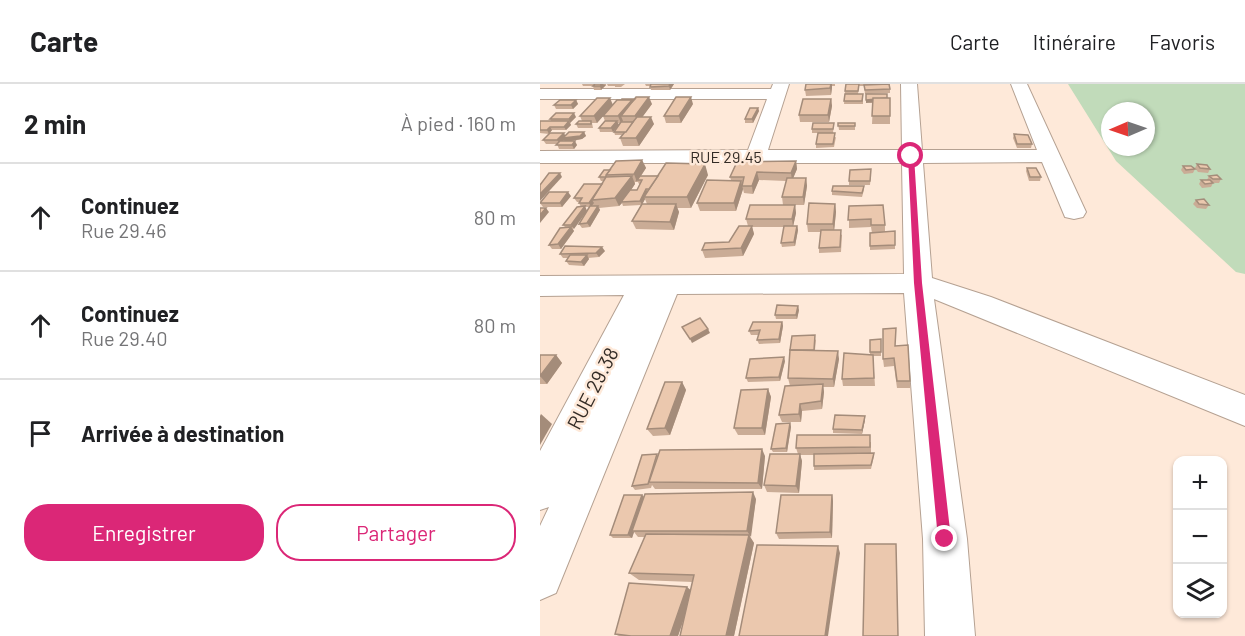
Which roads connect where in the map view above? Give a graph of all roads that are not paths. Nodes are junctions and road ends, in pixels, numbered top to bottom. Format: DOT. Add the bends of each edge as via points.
graph roads {
  1 [pos="909,84"];
  2 [pos="1019,84"];
  3 [pos="779,89"];
  4 [pos="540,94"];
  5 [pos="756,156"];
  6 [pos="911,156"];
  7 [pos="1050,156"];
  8 [pos="540,157"];
  9 [pos="1074,212"];
  10 [pos="918,283"];
  11 [pos="540,285"];
  12 [pos="649,290"];
  13 [pos="540,299"];
  14 [pos="1245,411"];
  15 [pos="540,491"];
  16 [pos="540,577"];
  17 [pos="950,636"];
  1 -- 6 [label="street"];
  2 -- 7 [label="street"];
  3 -- 4 [label="street"];
  3 -- 5 [label="street"];
  5 -- 6 [label="street, RUE 29.45"];
  5 -- 8 [label="street, RUE 29.45"];
  6 -- 7 [label="street, RUE 29.45"];
  6 -- 10 [label="street"];
  7 -- 9 [label="street"];
  10 -- 12 [label="street"];
  10 -- 14 [label="street" via="1001,312"];
  10 -- 17 [label="street" via="945,539"];
  11 -- 12 [label="street"];
  12 -- 13 [label="street"];
  12 -- 15 [label="street, RUE 29.38"];
  12 -- 16 [label="street"];
}
